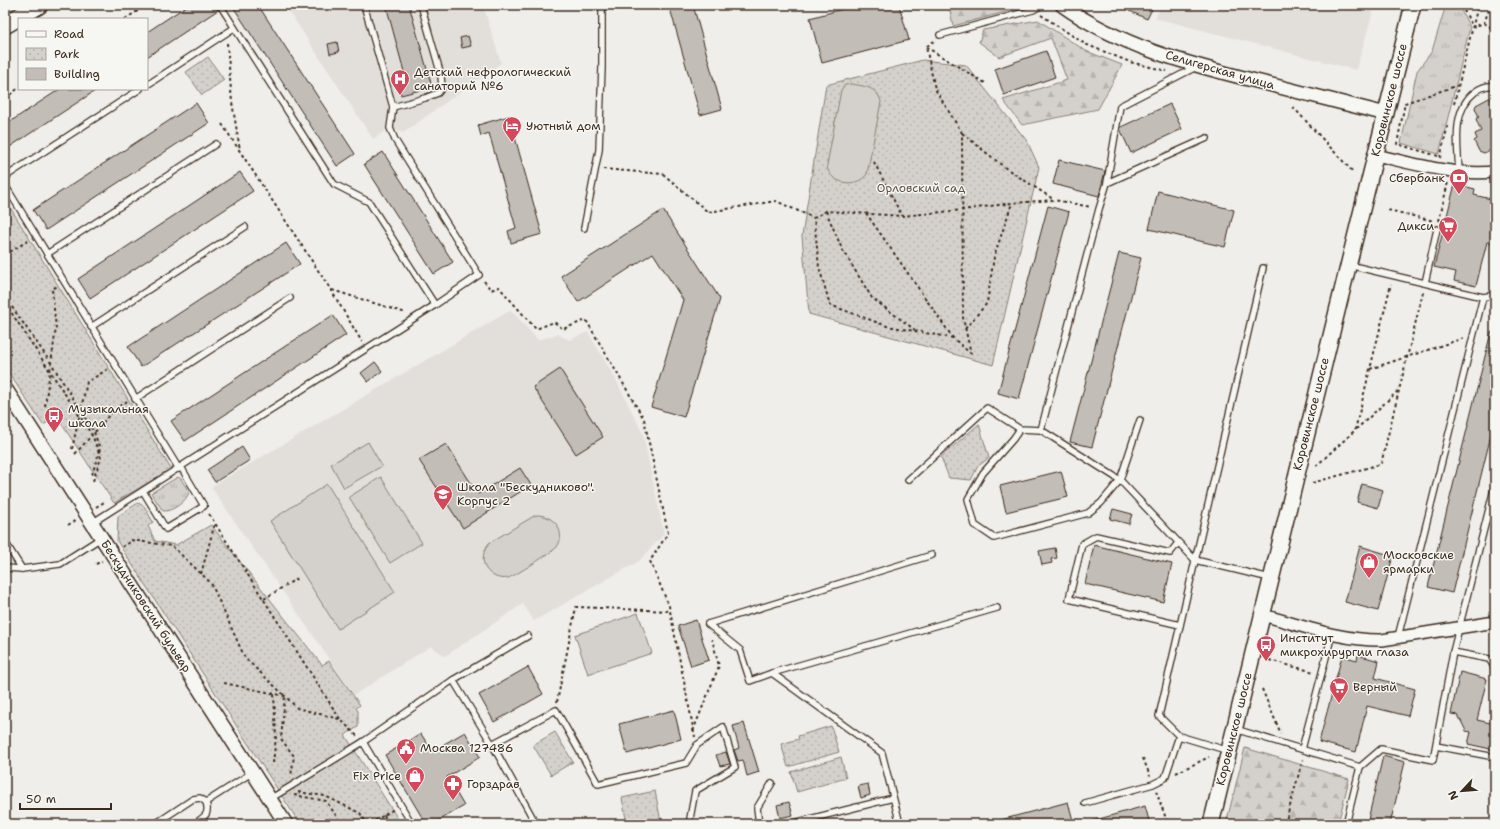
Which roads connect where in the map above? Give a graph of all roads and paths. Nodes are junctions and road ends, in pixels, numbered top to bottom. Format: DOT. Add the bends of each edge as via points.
graph roads {
  1 [pos="39,5"];
  2 [pos="147,5"];
  3 [pos="220,5"];
  4 [pos="364,5"];
  5 [pos="421,5"];
  6 [pos="602,5"];
  7 [pos="1042,5"];
  8 [pos="1062,5"];
  9 [pos="1413,5"];
  10 [pos="1461,5"];
  11 [pos="1478,5"];
  12 [pos="1493,5"];
  13 [pos="127,18"];
  14 [pos="1484,23"];
  15 [pos="5,25"];
  16 [pos="1472,27"];
  17 [pos="234,28"];
  18 [pos="1495,30"];
  19 [pos="226,33"];
  20 [pos="940,35"];
  21 [pos="926,48"];
  22 [pos="1198,66"];
  23 [pos="985,83"];
  24 [pos="148,84"];
  25 [pos="1459,85"];
  26 [pos="1495,86"];
  27 [pos="18,89"];
  28 [pos="138,90"];
  29 [pos="5,98"];
  30 [pos="1453,106"];
  31 [pos="393,107"];
  32 [pos="1293,107"];
  33 [pos="1386,114"];
  34 [pos="1449,121"];
  35 [pos="222,124"];
  36 [pos="962,133"];
  37 [pos="1207,138"];
  38 [pos="216,144"];
  39 [pos="240,151"];
  40 [pos="1376,155"];
  41 [pos="1440,157"];
  42 [pos="874,162"];
  43 [pos="596,168"];
  44 [pos="1436,168"];
  45 [pos="1352,172"];
  46 [pos="1495,172"];
  47 [pos="1459,173"];
  48 [pos="5,177"];
  49 [pos="1448,182"];
  50 [pos="1107,183"];
  51 [pos="5,185"];
  52 [pos="1054,200"];
  53 [pos="1012,202"];
  54 [pos="1099,209"];
  55 [pos="826,210"];
  56 [pos="962,210"];
  57 [pos="1388,210"];
  58 [pos="866,213"];
  59 [pos="902,216"];
  60 [pos="814,218"];
  61 [pos="245,227"];
  62 [pos="584,228"];
  63 [pos="1437,228"];
  64 [pos="36,236"];
  65 [pos="47,254"];
  66 [pos="5,255"];
  67 [pos="1349,265"];
  68 [pos="1263,268"];
  69 [pos="479,275"];
  70 [pos="1393,275"];
  71 [pos="64,283"];
  72 [pos="1425,283"];
  73 [pos="331,290"];
  74 [pos="1495,295"];
  75 [pos="1482,297"];
  76 [pos="5,298"];
  77 [pos="290,298"];
  78 [pos="5,303"];
  79 [pos="435,305"];
  80 [pos="417,317"];
  81 [pos="92,328"];
  82 [pos="965,329"];
  83 [pos="916,331"];
  84 [pos="1473,334"];
  85 [pos="954,338"];
  86 [pos="366,350"];
  87 [pos="1407,357"];
  88 [pos="50,363"];
  89 [pos="114,365"];
  90 [pos="1370,369"];
  91 [pos="50,370"];
  92 [pos="5,388"];
  93 [pos="1399,390"];
  94 [pos="134,398"];
  95 [pos="45,406"];
  96 [pos="80,411"];
  97 [pos="79,416"];
  98 [pos="1140,420"];
  99 [pos="1020,428"];
  100 [pos="1041,430"];
  101 [pos="1355,430"];
  102 [pos="94,432"];
  103 [pos="92,435"];
  104 [pos="72,448"];
  105 [pos="99,453"];
  106 [pos="75,454"];
  107 [pos="1316,466"];
  108 [pos="180,468"];
  109 [pos="91,478"];
  110 [pos="908,480"];
  111 [pos="1120,480"];
  112 [pos="93,481"];
  113 [pos="1312,483"];
  114 [pos="1495,485"];
  115 [pos="143,491"];
  116 [pos="106,501"];
  117 [pos="204,506"];
  118 [pos="95,508"];
  119 [pos="77,520"];
  120 [pos="92,523"];
  121 [pos="215,523"];
  122 [pos="68,525"];
  123 [pos="102,538"];
  124 [pos="5,542"];
  125 [pos="1178,543"];
  126 [pos="121,548"];
  127 [pos="932,555"];
  128 [pos="103,560"];
  129 [pos="1195,560"];
  130 [pos="96,564"];
  131 [pos="5,568"];
  132 [pos="22,569"];
  133 [pos="201,574"];
  134 [pos="299,577"];
  135 [pos="1271,578"];
  136 [pos="264,599"];
  137 [pos="997,608"];
  138 [pos="670,611"];
  139 [pos="1262,615"];
  140 [pos="1495,622"];
  141 [pos="708,624"];
  142 [pos="1180,625"];
  143 [pos="1460,627"];
  144 [pos="1332,634"];
  145 [pos="528,636"];
  146 [pos="1398,637"];
  147 [pos="1453,652"];
  148 [pos="1269,660"];
  149 [pos="1495,670"];
  150 [pos="772,673"];
  151 [pos="1321,674"];
  152 [pos="453,680"];
  153 [pos="224,683"];
  154 [pos="1262,689"];
  155 [pos="274,694"];
  156 [pos="285,696"];
  157 [pos="556,710"];
  158 [pos="340,719"];
  159 [pos="1234,729"];
  160 [pos="693,732"];
  161 [pos="1179,736"];
  162 [pos="363,742"];
  163 [pos="492,744"];
  164 [pos="1286,744"];
  165 [pos="697,745"];
  166 [pos="1436,746"];
  167 [pos="1303,750"];
  168 [pos="1229,751"];
  169 [pos="1209,757"];
  170 [pos="1495,757"];
  171 [pos="1143,758"];
  172 [pos="273,763"];
  173 [pos="1360,767"];
  174 [pos="253,772"];
  175 [pos="1165,778"];
  176 [pos="772,784"];
  177 [pos="1153,784"];
  178 [pos="288,787"];
  179 [pos="893,798"];
  180 [pos="270,799"];
  181 [pos="206,802"];
  182 [pos="1085,803"];
  183 [pos="401,804"];
  184 [pos="384,815"];
  185 [pos="155,824"];
  186 [pos="194,824"];
  187 [pos="286,824"];
  188 [pos="342,824"];
  189 [pos="368,824"];
  190 [pos="388,824"];
  191 [pos="412,824"];
  192 [pos="536,824"];
  193 [pos="690,824"];
  194 [pos="759,824"];
  195 [pos="790,824"];
  196 [pos="900,824"];
  197 [pos="1168,824"];
  198 [pos="1211,824"];
  199 [pos="1285,824"];
  200 [pos="1346,824"];
  1 -- 15 [label="main road"];
  2 -- 13 [label="path"];
  3 -- 17 [label="lane"];
  4 -- 31 [label="lane"];
  5 -- 31 [label="lane" via="441,75 442,88 438,93"];
  6 -- 43 [label="lane" via="600,137"];
  7 -- 20 [label="lane" via="1033,10"];
  8 -- 22 [label="street, Селигерская улица" via="1108,33 1130,43"];
  9 -- 33 [label="main road, Коровинское шоссе"];
  10 -- 16 [label="path"];
  11 -- 16 [label="path"];
  12 -- 14 [label="path"];
  14 -- 16 [label="path"];
  14 -- 18 [label="path"];
  16 -- 25 [label="path"];
  17 -- 19 [label="lane"];
  17 -- 79 [label="lane" via="334,184 369,202"];
  19 -- 24 [label="lane"];
  19 -- 39 [label="path" via="232,102"];
  20 -- 21 [label="path"];
  21 -- 23 [label="path"];
  21 -- 36 [label="path" via="935,89"];
  22 -- 33 [label="street, Селигерская улица"];
  22 -- 50 [label="lane" via="1120,106"];
  25 -- 30 [label="path"];
  25 -- 41 [label="path" via="1406,103 1397,144"];
  26 -- 47 [label="lane" via="1480,88 1462,108 1458,128"];
  27 -- 29 [label="path"];
  28 -- 48 [label="lane"];
  31 -- 69 [label="lane" via="390,128 395,140"];
  32 -- 45 [label="path"];
  33 -- 40 [label="main road, Коровинское шоссе"];
  34 -- 41 [label="path"];
  35 -- 39 [label="path"];
  36 -- 52 [label="path" via="1004,167"];
  36 -- 56 [label="path"];
  37 -- 50 [label="lane"];
  38 -- 65 [label="lane"];
  39 -- 73 [label="path"];
  40 -- 44 [label="street"];
  40 -- 67 [label="main road, Коровинское шоссе"];
  41 -- 44 [label="path"];
  42 -- 59 [label="path"];
  43 -- 60 [label="path" via="662,174 708,212 776,201"];
  43 -- 62 [label="lane"];
  44 -- 47 [label="street"];
  46 -- 47 [label="street"];
  49 -- 57 [label="path" via="1439,222"];
  50 -- 54 [label="lane"];
  51 -- 64 [label="lane"];
  52 -- 53 [label="path"];
  52 -- 54 [label="path"];
  53 -- 56 [label="path"];
  53 -- 82 [label="path" via="994,257 987,304"];
  54 -- 100 [label="lane"];
  55 -- 58 [label="path"];
  55 -- 60 [label="path"];
  55 -- 83 [label="path" via="842,249 872,298"];
  56 -- 59 [label="path"];
  56 -- 82 [label="path"];
  58 -- 59 [label="path"];
  58 -- 85 [label="path"];
  60 -- 83 [label="path" via="819,267 830,305 887,326"];
  61 -- 81 [label="lane"];
  63 -- 72 [label="lane"];
  64 -- 65 [label="lane"];
  64 -- 66 [label="path"];
  65 -- 71 [label="lane"];
  67 -- 70 [label="lane"];
  67 -- 135 [label="main road, Коровинское шоссе"];
  68 -- 129 [label="lane"];
  69 -- 79 [label="lane"];
  69 -- 138 [label="path" via="491,290 499,287 536,329 554,322 563,329 586,320 644,419 668,533 650,561"];
  70 -- 72 [label="lane"];
  70 -- 90 [label="path"];
  71 -- 81 [label="lane"];
  71 -- 88 [label="path" via="52,289 56,328"];
  72 -- 75 [label="lane"];
  72 -- 87 [label="path"];
  73 -- 80 [label="path"];
  73 -- 86 [label="path"];
  74 -- 75 [label="lane"];
  75 -- 84 [label="lane"];
  76 -- 88 [label="path"];
  77 -- 94 [label="lane"];
  78 -- 91 [label="path"];
  79 -- 80 [label="lane"];
  80 -- 86 [label="lane"];
  81 -- 89 [label="lane"];
  82 -- 85 [label="path" via="971,354"];
  83 -- 85 [label="path"];
  84 -- 87 [label="path"];
  84 -- 146 [label="lane"];
  86 -- 108 [label="lane"];
  87 -- 90 [label="path"];
  87 -- 93 [label="path"];
  88 -- 91 [label="path"];
  88 -- 96 [label="path"];
  89 -- 94 [label="lane"];
  89 -- 96 [label="path" via="87,382"];
  90 -- 101 [label="path"];
  91 -- 95 [label="path"];
  91 -- 97 [label="path"];
  92 -- 120 [label="street, Бескудниковский бульвар"];
  93 -- 101 [label="path"];
  93 -- 113 [label="path" via="1381,464"];
  94 -- 102 [label="path" via="110,414"];
  94 -- 108 [label="lane"];
  96 -- 97 [label="path"];
  96 -- 102 [label="path"];
  97 -- 103 [label="path"];
  97 -- 104 [label="path"];
  98 -- 111 [label="lane"];
  99 -- 100 [label="lane"];
  99 -- 110 [label="lane" via="986,408"];
  99 -- 111 [label="lane" via="983,473 968,499 975,525 994,538 1088,513 1101,503"];
  100 -- 111 [label="lane"];
  101 -- 107 [label="path"];
  102 -- 103 [label="path"];
  102 -- 105 [label="path"];
  103 -- 105 [label="path"];
  103 -- 106 [label="path"];
  105 -- 109 [label="path"];
  105 -- 112 [label="path" via="101,458"];
  108 -- 115 [label="lane"];
  108 -- 117 [label="lane"];
  111 -- 125 [label="lane"];
  114 -- 143 [label="lane"];
  115 -- 117 [label="lane" via="166,529"];
  115 -- 120 [label="lane"];
  116 -- 118 [label="path"];
  117 -- 121 [label="path"];
  119 -- 122 [label="path"];
  120 -- 123 [label="street, Бескудниковский бульвар"];
  121 -- 133 [label="path"];
  121 -- 136 [label="path"];
  123 -- 132 [label="lane" via="60,564"];
  123 -- 174 [label="street, Бескудниковский бульвар"];
  124 -- 132 [label="lane"];
  125 -- 129 [label="lane"];
  125 -- 142 [label="lane" via="1170,553 1096,536 1082,544 1069,599"];
  126 -- 133 [label="path" via="131,540 172,546"];
  127 -- 141 [label="lane"];
  128 -- 130 [label="path"];
  129 -- 135 [label="lane"];
  129 -- 142 [label="lane"];
  131 -- 132 [label="lane"];
  133 -- 156 [label="path" via="211,583 245,658"];
  134 -- 136 [label="path"];
  135 -- 139 [label="main road, Коровинское шоссе"];
  136 -- 158 [label="path"];
  137 -- 150 [label="lane"];
  138 -- 157 [label="path" via="576,607"];
  138 -- 160 [label="path"];
  139 -- 144 [label="street"];
  139 -- 159 [label="main road, Коровинское шоссе"];
  140 -- 143 [label="street"];
  141 -- 150 [label="lane" via="740,650 750,681"];
  141 -- 160 [label="path" via="719,666"];
  142 -- 161 [label="lane" via="1159,716"];
  143 -- 146 [label="street"];
  143 -- 147 [label="lane"];
  144 -- 146 [label="street" via="1368,640"];
  144 -- 151 [label="lane"];
  145 -- 152 [label="lane"];
  147 -- 149 [label="lane" via="1489,659"];
  147 -- 166 [label="lane"];
  148 -- 151 [label="path"];
  150 -- 179 [label="lane" via="882,753"];
  151 -- 167 [label="lane"];
  152 -- 162 [label="lane"];
  152 -- 163 [label="lane"];
  153 -- 155 [label="path"];
  154 -- 164 [label="path"];
  155 -- 156 [label="path"];
  155 -- 172 [label="path" via="276,737"];
  156 -- 158 [label="path" via="297,708"];
  156 -- 178 [label="path" via="281,739 294,756"];
  157 -- 163 [label="lane"];
  157 -- 165 [label="lane" via="598,784 686,764"];
  158 -- 162 [label="path"];
  159 -- 164 [label="lane"];
  159 -- 168 [label="main road, Коровинское шоссе"];
  160 -- 165 [label="path"];
  161 -- 168 [label="lane"];
  161 -- 175 [label="lane"];
  162 -- 178 [label="lane"];
  162 -- 183 [label="lane"];
  163 -- 192 [label="lane"];
  164 -- 167 [label="lane"];
  165 -- 193 [label="lane" via="723,727 735,767 695,791"];
  166 -- 170 [label="lane"];
  166 -- 173 [label="lane" via="1433,760 1381,749"];
  167 -- 173 [label="lane"];
  167 -- 199 [label="path"];
  168 -- 198 [label="main road, Коровинское шоссе"];
  169 -- 175 [label="path"];
  171 -- 177 [label="path"];
  173 -- 200 [label="lane"];
  174 -- 180 [label="street, Бескудниковский бульвар"];
  174 -- 181 [label="lane"];
  175 -- 177 [label="lane"];
  176 -- 194 [label="lane" via="757,808"];
  177 -- 182 [label="lane"];
  177 -- 197 [label="path"];
  178 -- 180 [label="lane"];
  179 -- 195 [label="lane"];
  179 -- 196 [label="lane"];
  180 -- 187 [label="street, Бескудниковский бульвар"];
  181 -- 185 [label="lane" via="200,798 193,799"];
  181 -- 186 [label="lane" via="208,809 205,817"];
  183 -- 184 [label="path"];
  183 -- 191 [label="lane"];
  184 -- 189 [label="path"];
  184 -- 190 [label="path"];
  188 -- 189 [label="path" via="326,801 293,795 298,792 325,796 360,814"];
}
